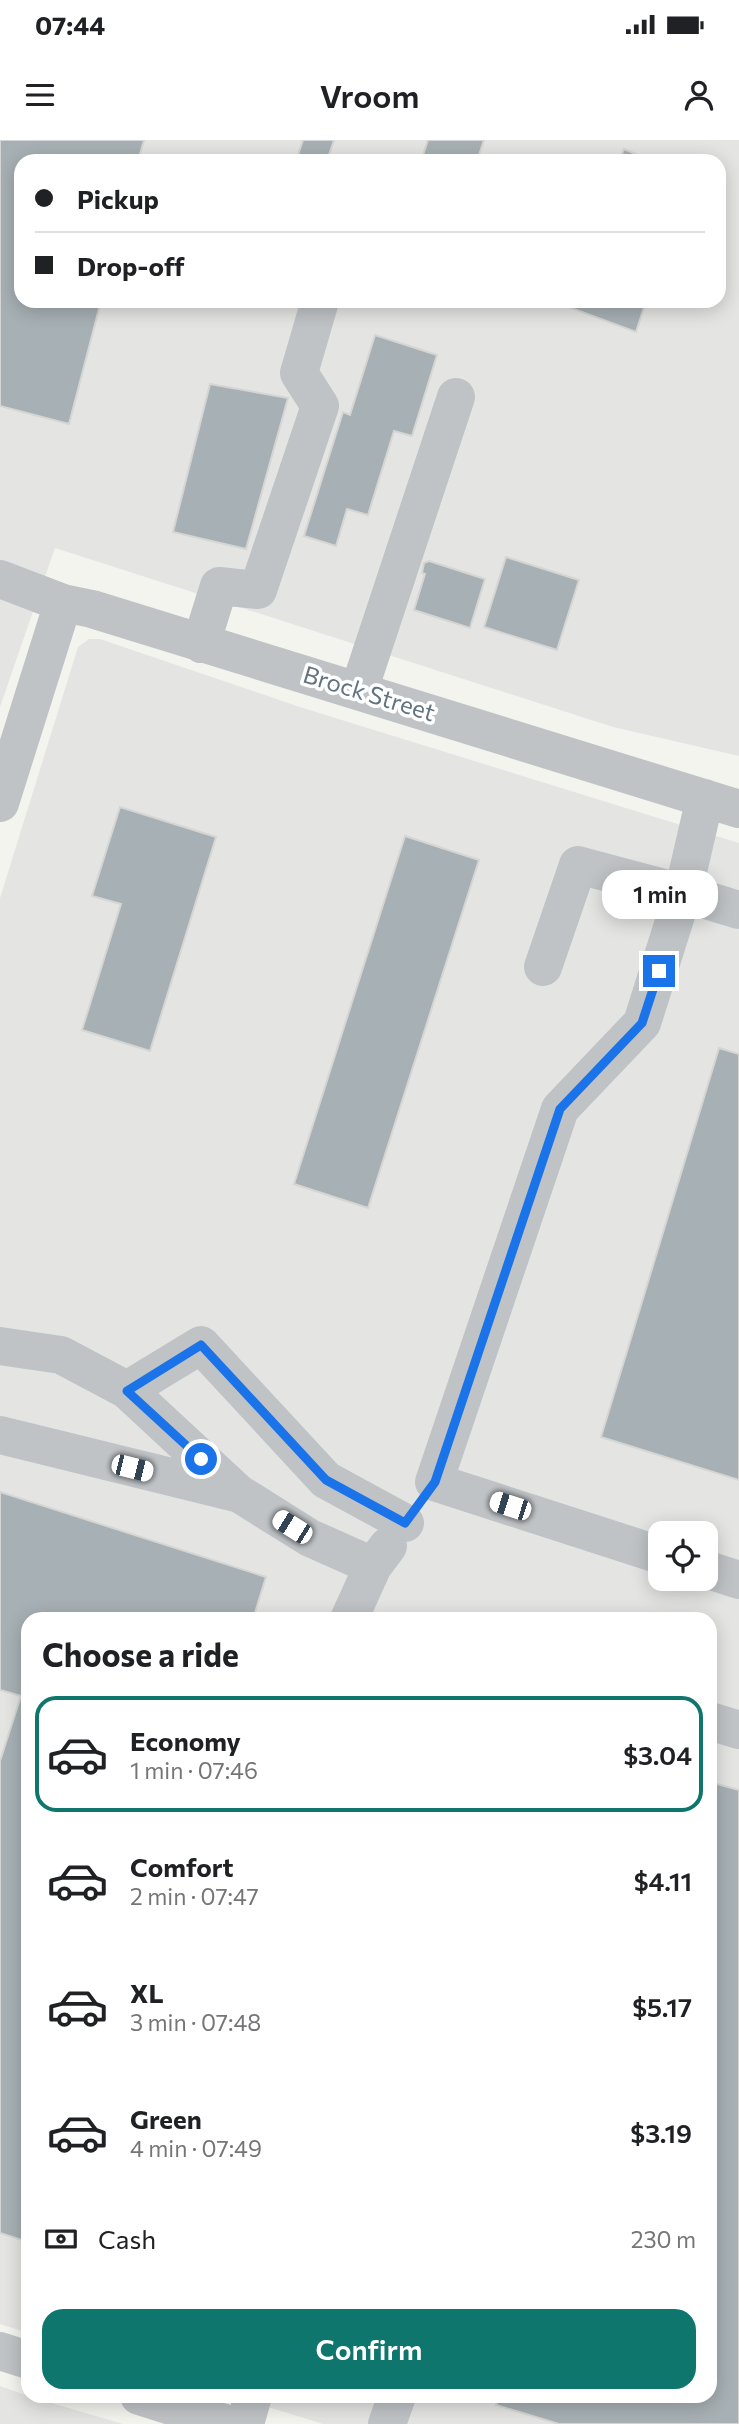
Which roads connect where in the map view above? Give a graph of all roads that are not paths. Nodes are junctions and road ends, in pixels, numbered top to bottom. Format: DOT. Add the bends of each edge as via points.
graph roads {
  1 [pos="318,308"];
  2 [pos="457,397"];
  3 [pos="0,579"];
  4 [pos="63,603"];
  5 [pos="201,643"];
  6 [pos="359,690"];
  7 [pos="0,803"];
  8 [pos="722,803"];
  9 [pos="683,893"];
  10 [pos="739,910"];
  11 [pos="543,967"];
  12 [pos="0,1346"];
  13 [pos="127,1391"];
  14 [pos="0,1435"];
  15 [pos="435,1482"];
  16 [pos="238,1493"];
  17 [pos="405,1523"];
  18 [pos="648,1551"];
  19 [pos="373,1566"];
  20 [pos="718,1573"];
  21 [pos="739,1580"];
  22 [pos="352,1612"];
  23 [pos="717,1723"];
  24 [pos="739,1730"];
  25 [pos="0,2351"];
  26 [pos="21,2358"];
  27 [pos="161,2403"];
  28 [pos="251,2403"];
  29 [pos="394,2403"];
  30 [pos="228,2424"];
  31 [pos="245,2424"];
  32 [pos="387,2424"];
  1 -- 5 [label="street" via="299,373 320,405 258,590 219,586"];
  2 -- 6 [label="street"];
  3 -- 4 [label="street, Brock Street"];
  4 -- 5 [label="street, Brock Street"];
  4 -- 7 [label="street"];
  5 -- 6 [label="street, Brock Street"];
  6 -- 8 [label="street, Brock Street"];
  8 -- 9 [label="street"];
  9 -- 10 [label="street"];
  9 -- 11 [label="street" via="578,865"];
  9 -- 15 [label="street" via="642,1023 560,1109"];
  12 -- 13 [label="street" via="61,1355"];
  13 -- 16 [label="street"];
  13 -- 17 [label="street" via="201,1345 326,1480"];
  14 -- 16 [label="street"];
  15 -- 17 [label="street"];
  15 -- 18 [label="street"];
  16 -- 19 [label="street" via="310,1538"];
  17 -- 19 [label="street"];
  19 -- 22 [label="street"];
  20 -- 21 [label="street"];
  23 -- 24 [label="street"];
  25 -- 26 [label="street"];
  27 -- 30 [label="street"];
  28 -- 31 [label="street"];
  29 -- 32 [label="street"];
}
